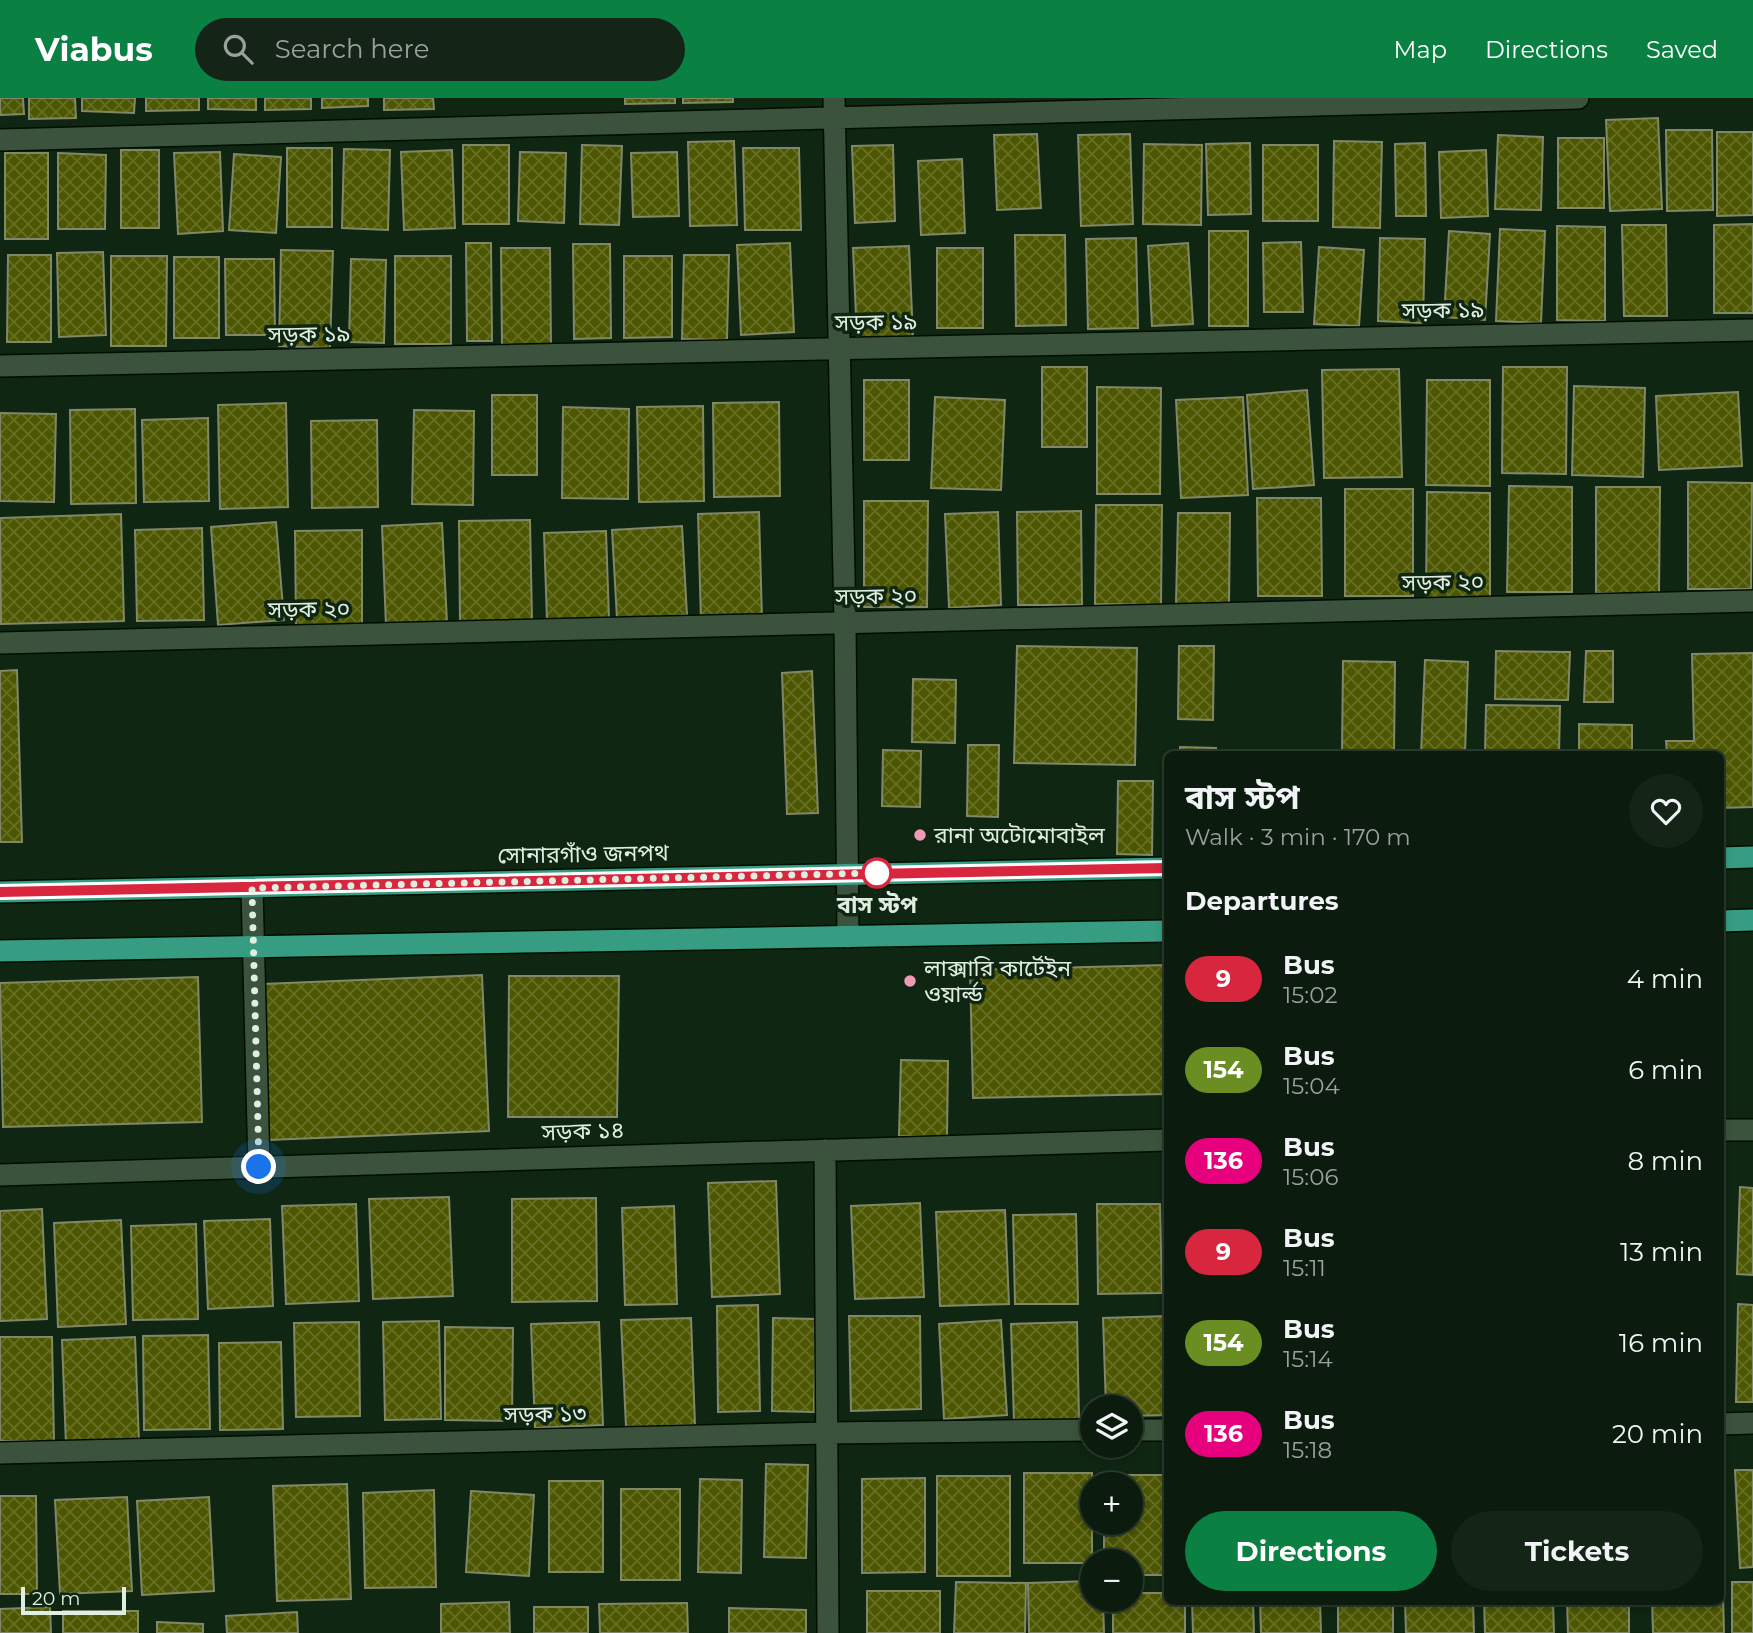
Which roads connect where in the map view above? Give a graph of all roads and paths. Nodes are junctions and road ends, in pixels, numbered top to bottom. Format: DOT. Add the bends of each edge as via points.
graph roads {
  1 [pos="1578,98"];
  2 [pos="834,108"];
  3 [pos="0,140"];
  4 [pos="1753,330"];
  5 [pos="840,349"];
  6 [pos="0,366"];
  7 [pos="1753,601"];
  8 [pos="845,623"];
  9 [pos="0,642"];
  10 [pos="1753,857"];
  11 [pos="1724,858"];
  12 [pos="1164,868"];
  13 [pos="846,873"];
  14 [pos="252,888"];
  15 [pos="0,892"];
  16 [pos="1753,920"];
  17 [pos="1724,921"];
  18 [pos="1164,932"];
  19 [pos="848,937"];
  20 [pos="254,946"];
  21 [pos="0,951"];
  22 [pos="1724,1130"];
  23 [pos="1753,1130"];
  24 [pos="1164,1140"];
  25 [pos="825,1150"];
  26 [pos="259,1167"];
  27 [pos="0,1175"];
  28 [pos="1753,1423"];
  29 [pos="1724,1424"];
  30 [pos="1080,1430"];
  31 [pos="1143,1430"];
  32 [pos="1164,1430"];
  33 [pos="826,1433"];
  34 [pos="0,1453"];
  35 [pos="828,1633"];
  1 -- 2 [label="street"];
  2 -- 3 [label="street"];
  2 -- 5 [label="street"];
  4 -- 5 [label="street, সড়ক ১৯"];
  5 -- 6 [label="street, সড়ক ১৯"];
  5 -- 8 [label="street"];
  7 -- 8 [label="street, সড়ক ২০"];
  8 -- 9 [label="street, সড়ক ২০"];
  8 -- 13 [label="street"];
  10 -- 11 [label="main road"];
  12 -- 13 [label="main road, সোনারগাঁও জনপথ"];
  13 -- 14 [label="main road, সোনারগাঁও জনপথ"];
  13 -- 19 [label="street"];
  14 -- 15 [label="main road, সোনারগাঁও জনপথ"];
  14 -- 20 [label="street"];
  16 -- 17 [label="main road"];
  18 -- 19 [label="main road"];
  19 -- 20 [label="main road"];
  20 -- 21 [label="main road"];
  20 -- 26 [label="street"];
  22 -- 23 [label="street"];
  24 -- 25 [label="street, সড়ক ১৪"];
  25 -- 26 [label="street, সড়ক ১৪"];
  25 -- 33 [label="street"];
  26 -- 27 [label="street, সড়ক ১৪"];
  28 -- 29 [label="street"];
  30 -- 33 [label="street, সড়ক ১৩"];
  31 -- 32 [label="street"];
  33 -- 34 [label="street, সড়ক ১৩"];
  33 -- 35 [label="street"];
}
